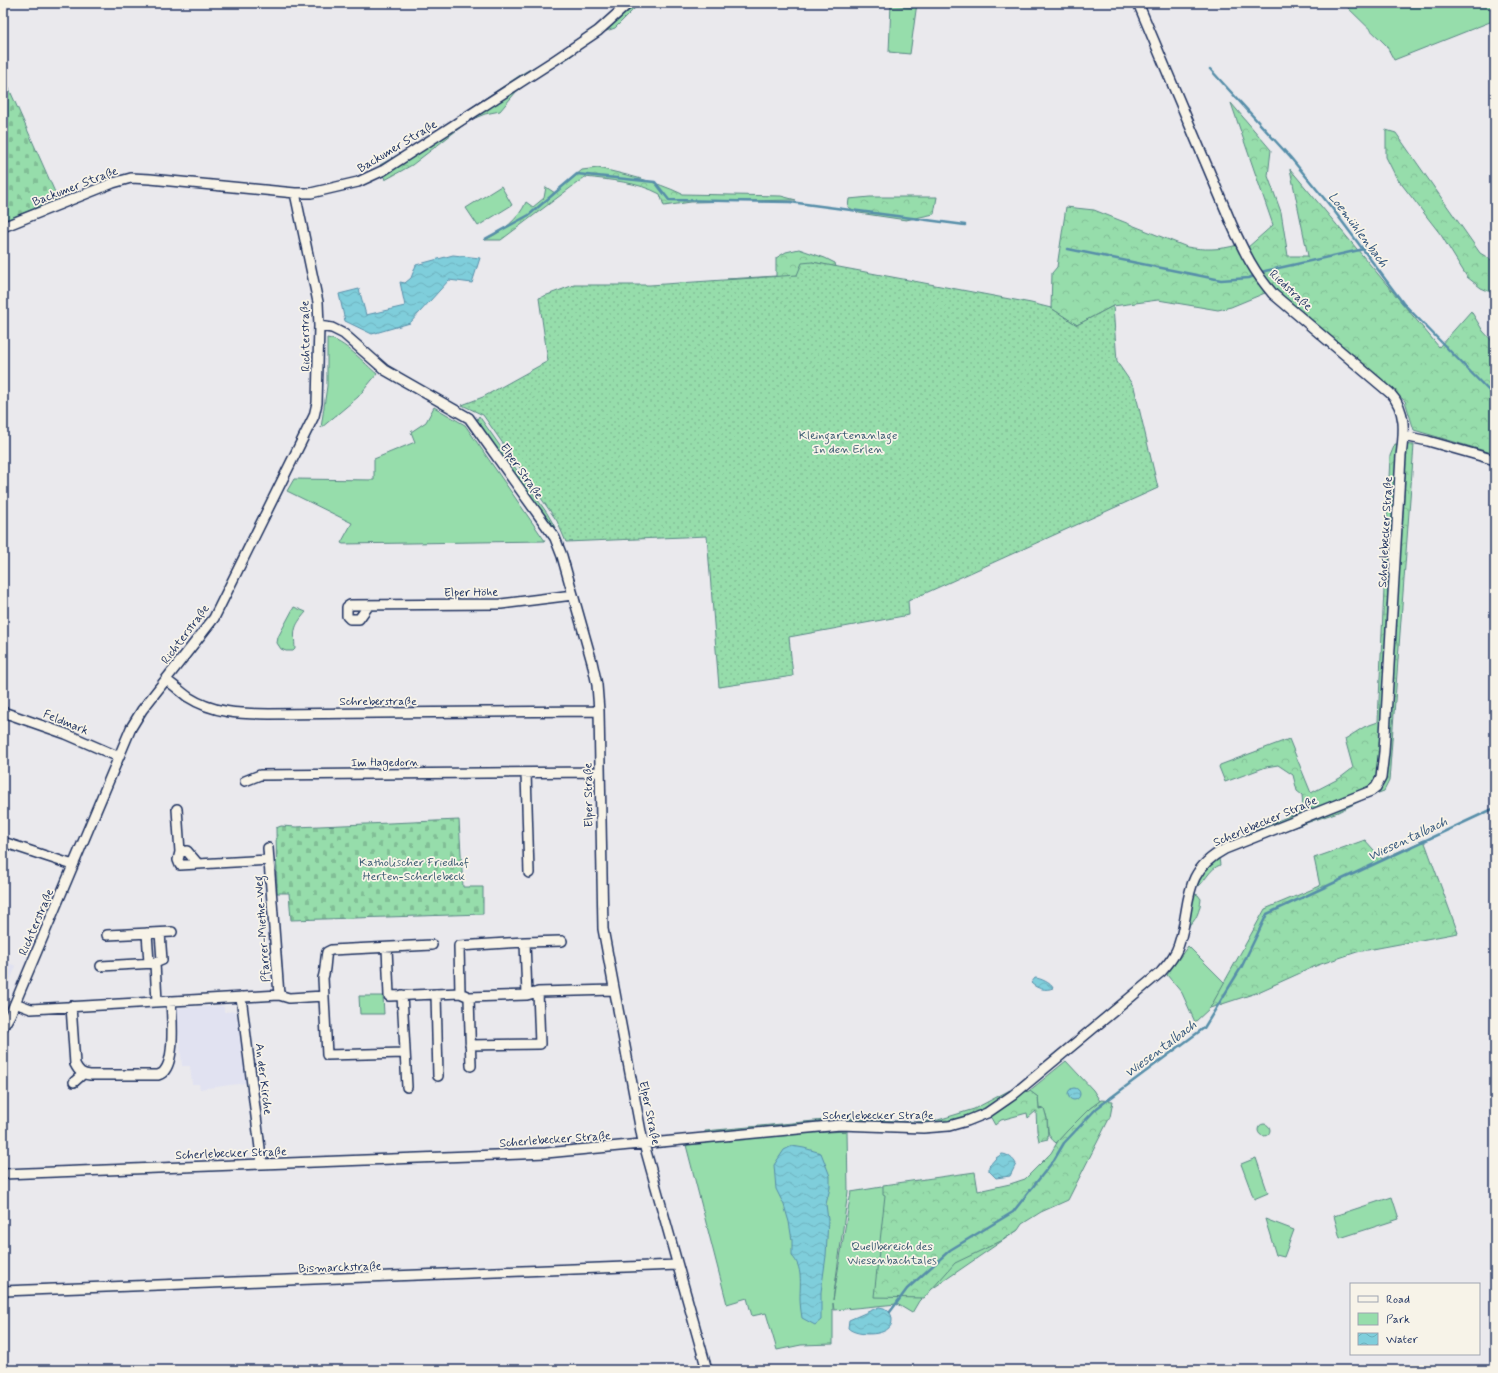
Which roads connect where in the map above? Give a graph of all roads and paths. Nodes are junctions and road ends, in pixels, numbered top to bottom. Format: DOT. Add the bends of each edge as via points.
graph roads {
  1 [pos="629,3"];
  2 [pos="1138,3"];
  3 [pos="295,193"];
  4 [pos="3,227"];
  5 [pos="319,326"];
  6 [pos="1404,436"];
  7 [pos="1495,460"];
  8 [pos="573,594"];
  9 [pos="369,605"];
  10 [pos="166,680"];
  11 [pos="598,711"];
  12 [pos="3,712"];
  13 [pos="119,757"];
  14 [pos="600,772"];
  15 [pos="526,773"];
  16 [pos="245,781"];
  17 [pos="177,809"];
  18 [pos="3,842"];
  19 [pos="268,848"];
  20 [pos="269,860"];
  21 [pos="73,865"];
  22 [pos="529,873"];
  23 [pos="172,932"];
  24 [pos="147,933"];
  25 [pos="160,933"];
  26 [pos="107,935"];
  27 [pos="562,941"];
  28 [pos="525,942"];
  29 [pos="432,945"];
  30 [pos="388,948"];
  31 [pos="152,963"];
  32 [pos="101,966"];
  33 [pos="614,990"];
  34 [pos="538,992"];
  35 [pos="436,994"];
  36 [pos="279,995"];
  37 [pos="402,995"];
  38 [pos="465,995"];
  39 [pos="527,995"];
  40 [pos="324,996"];
  41 [pos="241,997"];
  42 [pos="171,1001"];
  43 [pos="157,1002"];
  44 [pos="15,1003"];
  45 [pos="72,1006"];
  46 [pos="3,1027"];
  47 [pos="470,1045"];
  48 [pos="405,1053"];
  49 [pos="471,1066"];
  50 [pos="83,1074"];
  51 [pos="438,1076"];
  52 [pos="74,1082"];
  53 [pos="407,1086"];
  54 [pos="644,1144"];
  55 [pos="262,1164"];
  56 [pos="3,1174"];
  57 [pos="677,1265"];
  58 [pos="3,1291"];
  59 [pos="707,1370"];
  1 -- 3 [label="street, Backumer Straße" via="598,31 384,170 344,186 311,193"];
  2 -- 6 [label="street, Riedstraße" via="1232,225 1257,274 1273,294 1397,400 1402,411"];
  3 -- 4 [label="street, Backumer Straße" via="131,178"];
  3 -- 5 [label="street, Richterstraße" via="317,296"];
  5 -- 8 [label="street, Elper Straße" via="332,328 344,334 385,370 469,418 555,538"];
  5 -- 10 [label="street, Richterstraße" via="317,403 312,421 214,618"];
  6 -- 7 [label="street"];
  6 -- 54 [label="street, Scherlebecker Straße" via="1384,757 1381,778 1376,787 1366,794 1225,849 1208,860 1199,870 1190,888 1179,946 1161,972 1013,1095 987,1113 967,1121 936,1128 840,1125"];
  8 -- 9 [label="street, Elper Höhe" via="502,604"];
  8 -- 11 [label="street, Elper Straße" via="597,685"];
  10 -- 11 [label="street, Schreberstraße" via="203,705 234,713"];
  10 -- 13 [label="street, Richterstraße" via="137,718"];
  11 -- 14 [label="street, Elper Straße"];
  12 -- 13 [label="street, Feldmark" via="66,734"];
  13 -- 21 [label="street, Richterstraße"];
  14 -- 15 [label="street, Im Hagedorn"];
  14 -- 33 [label="street, Elper Straße" via="603,928"];
  15 -- 16 [label="street, Im Hagedorn" via="260,775"];
  15 -- 22 [label="street"];
  17 -- 20 [label="street, Pfarrer-Miethe-Weg" via="180,865"];
  18 -- 21 [label="street"];
  19 -- 20 [label="street, Pfarrer-Miethe-Weg"];
  20 -- 36 [label="street, Pfarrer-Miethe-Weg"];
  21 -- 44 [label="street, Richterstraße"];
  23 -- 25 [label="street"];
  24 -- 25 [label="street"];
  24 -- 26 [label="street"];
  24 -- 31 [label="street"];
  25 -- 31 [label="street" via="162,960"];
  27 -- 28 [label="street"];
  28 -- 38 [label="street" via="459,946"];
  28 -- 39 [label="street"];
  29 -- 30 [label="street"];
  30 -- 37 [label="street" via="389,996"];
  30 -- 40 [label="street" via="327,952 323,978"];
  31 -- 32 [label="street"];
  31 -- 43 [label="street"];
  33 -- 34 [label="street"];
  33 -- 54 [label="street, Elper Straße"];
  34 -- 39 [label="street"];
  34 -- 47 [label="street" via="540,1044"];
  35 -- 37 [label="street"];
  35 -- 38 [label="street"];
  35 -- 51 [label="street"];
  36 -- 40 [label="street" via="290,998"];
  36 -- 41 [label="street"];
  37 -- 48 [label="street"];
  38 -- 39 [label="street"];
  38 -- 47 [label="street"];
  40 -- 48 [label="street" via="327,1055"];
  41 -- 42 [label="street"];
  41 -- 55 [label="street, An der Kirche"];
  42 -- 43 [label="street"];
  42 -- 50 [label="street" via="172,1033 169,1063 165,1071 158,1075"];
  43 -- 45 [label="street"];
  44 -- 45 [label="street" via="31,1009"];
  44 -- 46 [label="street, Richterstraße"];
  45 -- 50 [label="street" via="75,1064 78,1071"];
  47 -- 49 [label="street"];
  48 -- 53 [label="street"];
  50 -- 52 [label="street"];
  54 -- 55 [label="street, Scherlebecker Straße" via="546,1153"];
  54 -- 57 [label="street, Elper Straße"];
  55 -- 56 [label="street, Scherlebecker Straße"];
  57 -- 58 [label="street, Bismarckstraße"];
  57 -- 59 [label="street, Elper Straße"];
}
